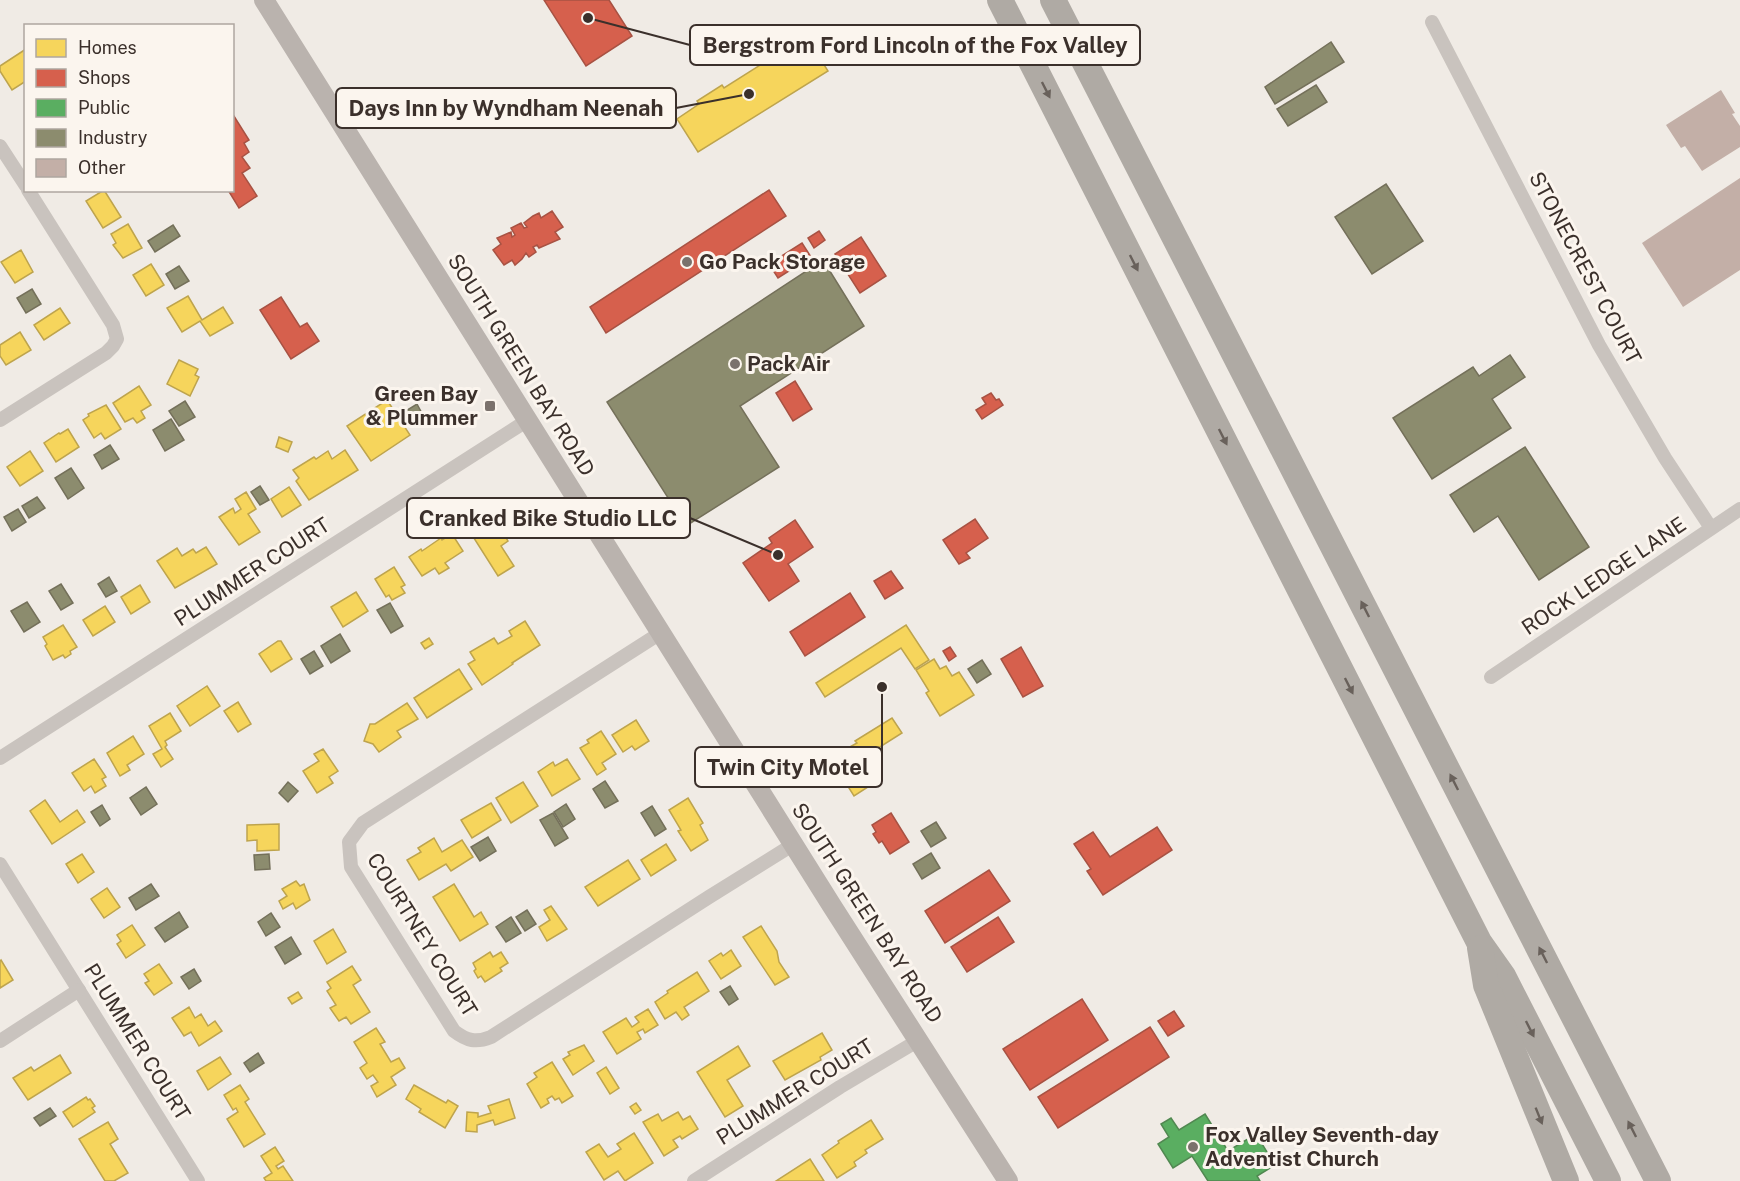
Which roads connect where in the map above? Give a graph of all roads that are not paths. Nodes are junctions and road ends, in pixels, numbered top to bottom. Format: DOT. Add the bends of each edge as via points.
graph roads {
  1 [pos="264,0"];
  2 [pos="1000,0"];
  3 [pos="1053,0"];
  4 [pos="1432,22"];
  5 [pos="0,146"];
  6 [pos="24,183"];
  7 [pos="29,192"];
  8 [pos="0,420"];
  9 [pos="528,420"];
  10 [pos="1740,509"];
  11 [pos="1711,528"];
  12 [pos="662,632"];
  13 [pos="1491,677"];
  14 [pos="0,758"];
  15 [pos="794,844"];
  16 [pos="0,864"];
  17 [pos="1479,942"];
  18 [pos="80,990"];
  19 [pos="919,1040"];
  20 [pos="0,1041"];
  21 [pos="198,1181"];
  22 [pos="694,1181"];
  23 [pos="1008,1181"];
  24 [pos="1566,1181"];
  25 [pos="1608,1181"];
  26 [pos="1658,1181"];
  1 -- 9 [label="main road, SOUTH GREEN BAY ROAD"];
  2 -- 17 [label="highway, one-way"];
  26 -- 3 [label="highway, one-way"];
  4 -- 11 [label="street, STONECREST COURT" via="1599,345"];
  5 -- 6 [label="street"];
  7 -- 8 [label="street" via="113,325 117,339 106,353"];
  9 -- 12 [label="main road, SOUTH GREEN BAY ROAD"];
  9 -- 14 [label="street, PLUMMER COURT"];
  10 -- 11 [label="street, ROCK LEDGE LANE"];
  11 -- 13 [label="street, ROCK LEDGE LANE"];
  12 -- 15 [label="main road, SOUTH GREEN BAY ROAD"];
  12 -- 15 [label="street, COURTNEY COURT" via="363,823 349,842 351,867 388,927 454,1031 463,1038 480,1041"];
  15 -- 19 [label="main road, SOUTH GREEN BAY ROAD"];
  16 -- 18 [label="street, PLUMMER COURT"];
  17 -- 24 [label="highway, one-way" via="1486,985"];
  17 -- 25 [label="highway, one-way" via="1503,976"];
  18 -- 20 [label="street"];
  18 -- 21 [label="street, PLUMMER COURT"];
  19 -- 22 [label="street, PLUMMER COURT"];
  19 -- 23 [label="main road, SOUTH GREEN BAY ROAD"];
}
